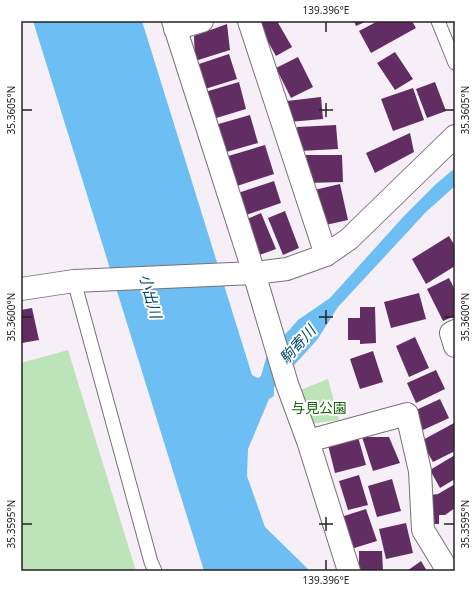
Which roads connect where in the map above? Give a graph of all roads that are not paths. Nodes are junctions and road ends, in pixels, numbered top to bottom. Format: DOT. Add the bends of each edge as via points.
graph roads {
  1 [pos="202,21"];
  2 [pos="249,21"];
  3 [pos="438,21"];
  4 [pos="174,25"];
  5 [pos="455,63"];
  6 [pos="455,136"];
  7 [pos="326,255"];
  8 [pos="249,273"];
  9 [pos="78,281"];
  10 [pos="21,289"];
  11 [pos="455,331"];
  12 [pos="455,346"];
  13 [pos="308,441"];
  14 [pos="155,571"];
  15 [pos="349,571"];
  16 [pos="448,571"];
  1 -- 4 [label="street"];
  2 -- 7 [label="street"];
  3 -- 5 [label="lane"];
  4 -- 8 [label="street"];
  6 -- 7 [label="street" via="349,239"];
  7 -- 8 [label="street" via="287,269"];
  8 -- 9 [label="street"];
  8 -- 13 [label="street"];
  9 -- 10 [label="street"];
  9 -- 14 [label="lane"];
  11 -- 12 [label="street" via="451,333"];
  13 -- 15 [label="street"];
  13 -- 16 [label="street" via="407,414 420,471 423,530"];
}
